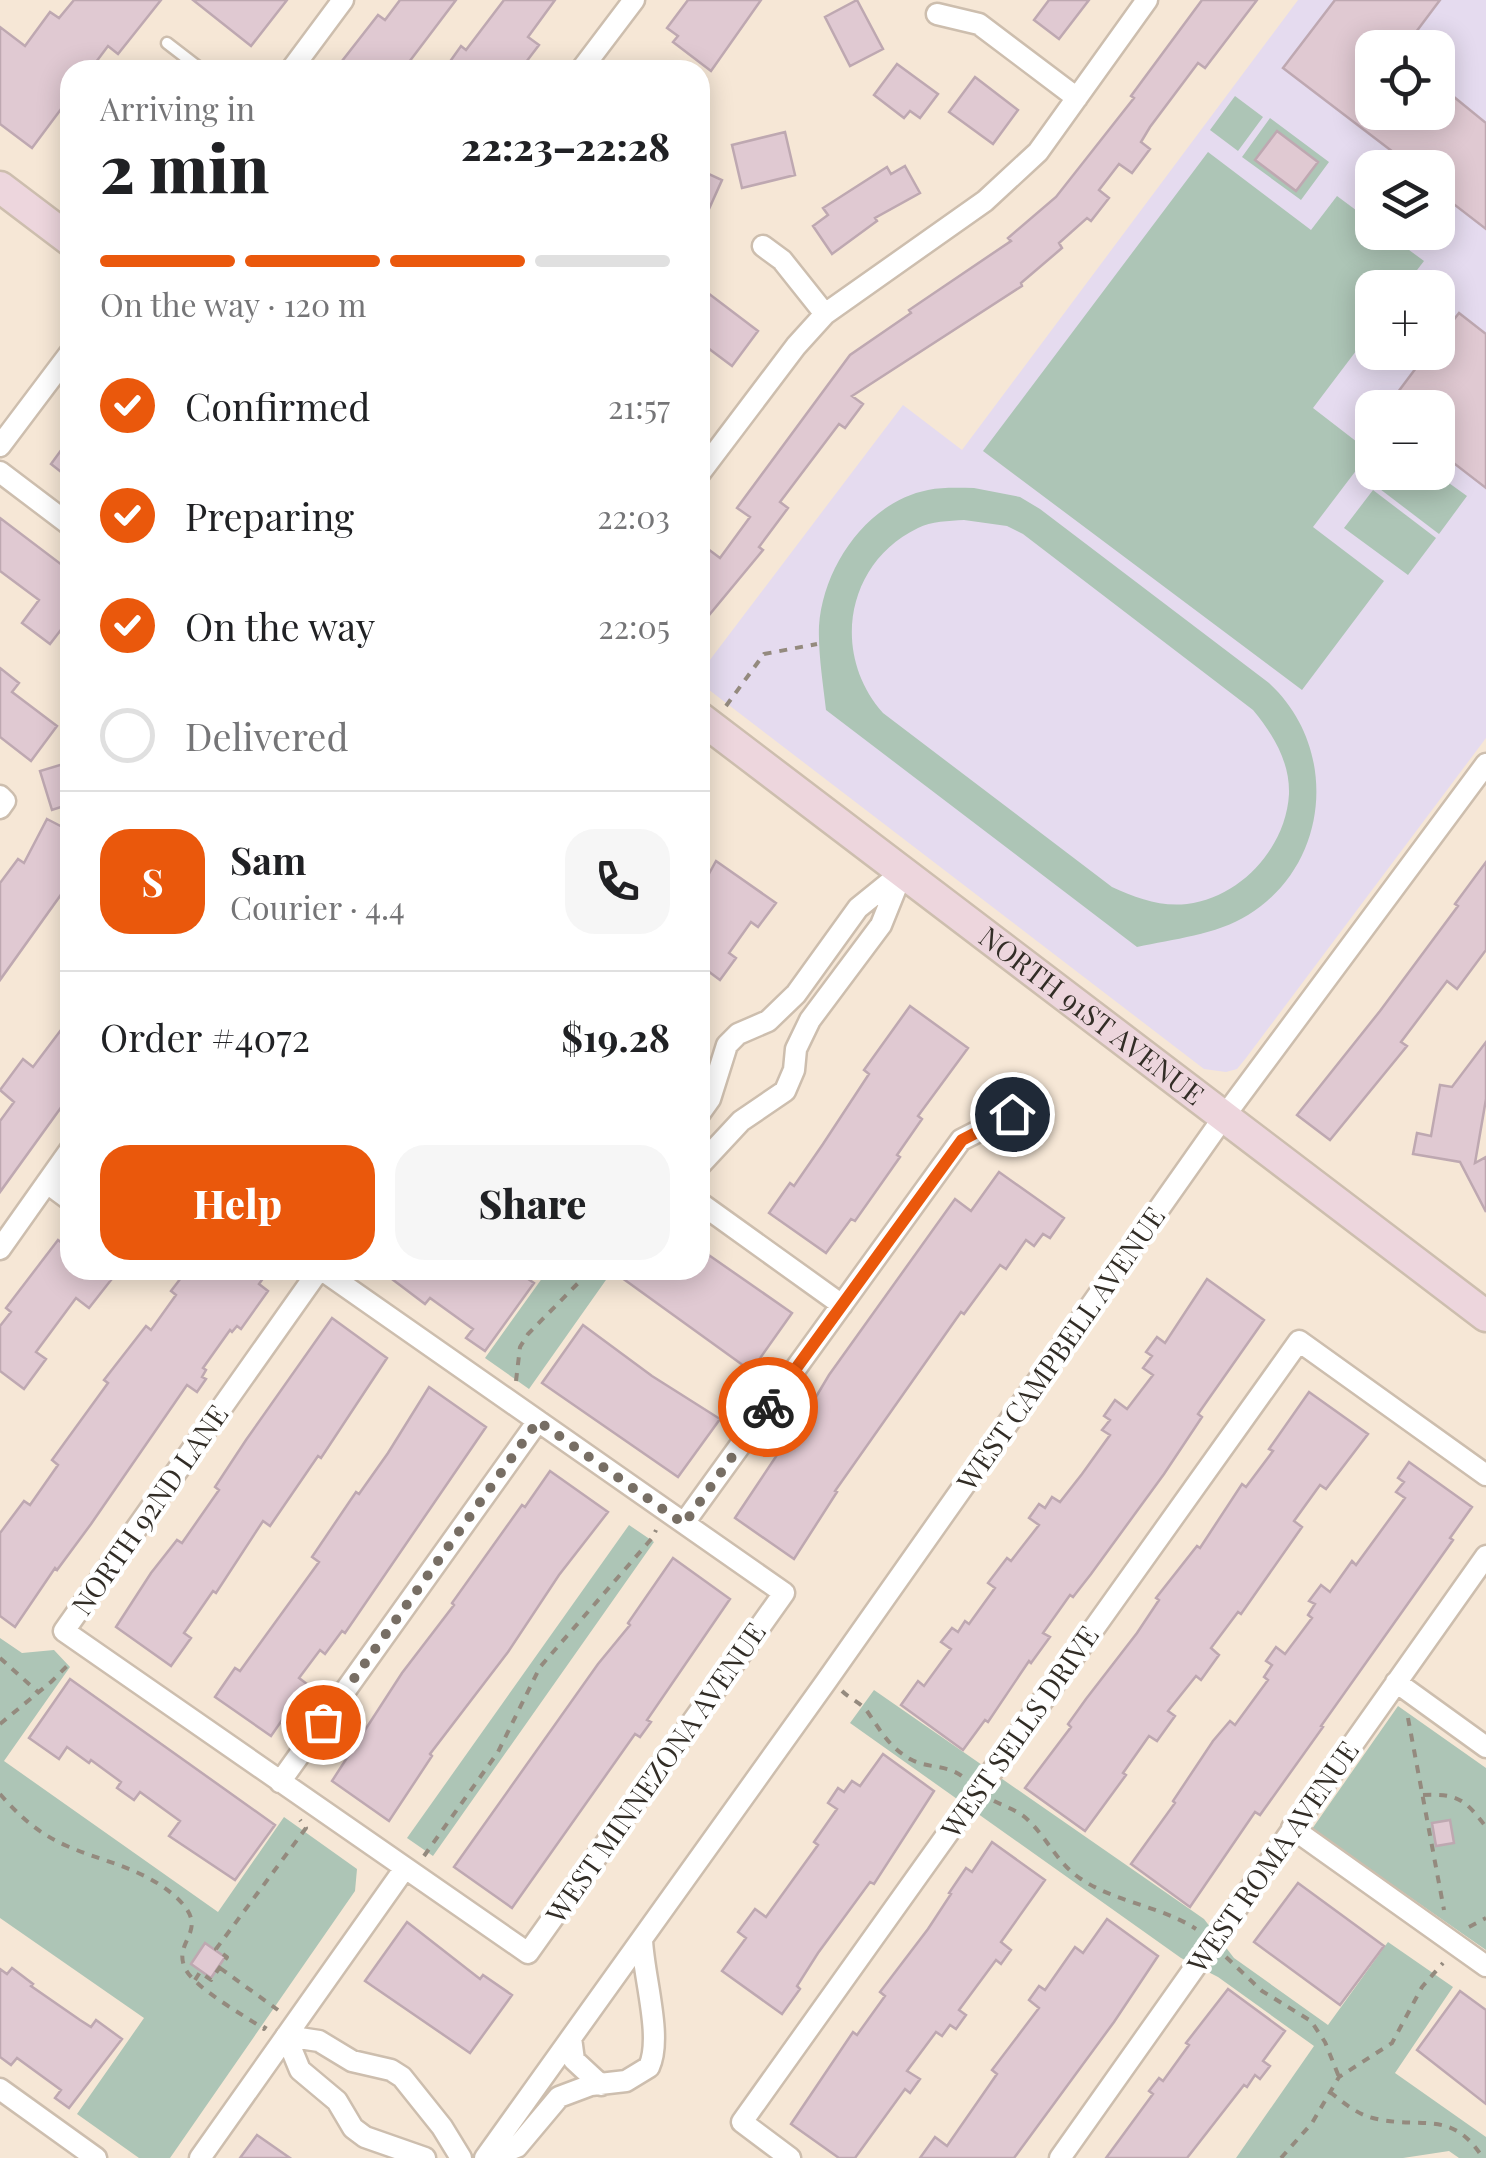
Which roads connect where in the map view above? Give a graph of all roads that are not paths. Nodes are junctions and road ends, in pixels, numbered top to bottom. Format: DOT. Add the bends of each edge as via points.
graph roads {
  1 [pos="343,0"];
  2 [pos="634,0"];
  3 [pos="1148,0"];
  4 [pos="937,14"];
  5 [pos="166,43"];
  6 [pos="189,60"];
  7 [pos="298,60"];
  8 [pos="589,60"];
  9 [pos="1077,98"];
  10 [pos="0,187"];
  11 [pos="60,232"];
  12 [pos="763,246"];
  13 [pos="825,314"];
  14 [pos="60,366"];
  15 [pos="0,446"];
  16 [pos="710,461"];
  17 [pos="0,472"];
  18 [pos="60,517"];
  19 [pos="710,726"];
  20 [pos="1486,764"];
  21 [pos="902,873"];
  22 [pos="710,1092"];
  23 [pos="710,1108"];
  24 [pos="1012,1114"];
  25 [pos="1223,1118"];
  26 [pos="741,1121"];
  27 [pos="710,1154"];
  28 [pos="60,1164"];
  29 [pos="47,1183"];
  30 [pos="60,1193"];
  31 [pos="710,1210"];
  32 [pos="0,1250"];
  33 [pos="313,1280"];
  34 [pos="334,1280"];
  35 [pos="842,1305"];
  36 [pos="1486,1316"];
  37 [pos="538,1421"];
  38 [pos="1486,1475"];
  39 [pos="684,1524"];
  40 [pos="1486,1556"];
  41 [pos="784,1592"];
  42 [pos="1396,1682"];
  43 [pos="1486,1747"];
  44 [pos="280,1782"];
  45 [pos="1292,1828"];
  46 [pos="405,1868"];
  47 [pos="642,1938"];
  48 [pos="528,1953"];
  49 [pos="1486,1966"];
  50 [pos="286,2036"];
  51 [pos="571,2038"];
  52 [pos="601,2085"];
  53 [pos="0,2090"];
  54 [pos="96,2158"];
  55 [pos="200,2158"];
  56 [pos="425,2158"];
  57 [pos="461,2158"];
  58 [pos="486,2158"];
  59 [pos="790,2158"];
  60 [pos="1060,2158"];
  1 -- 7 [label="street"];
  2 -- 8 [label="street"];
  3 -- 9 [label="street"];
  4 -- 9 [label="street" via="979,24"];
  5 -- 6 [label="lane"];
  9 -- 13 [label="street" via="1038,152 985,201"];
  10 -- 11 [label="main road"];
  12 -- 13 [label="street"];
  13 -- 16 [label="street"];
  14 -- 15 [label="street"];
  17 -- 18 [label="street"];
  19 -- 21 [label="main road, NORTH 91ST AVENUE"];
  20 -- 25 [label="street, WEST CAMPBELL AVENUE"];
  21 -- 22 [label="street" via="858,908 796,994 727,1045"];
  21 -- 25 [label="main road, NORTH 91ST AVENUE"];
  21 -- 26 [label="street" via="881,925 810,1020 785,1091"];
  23 -- 26 [label="street"];
  24 -- 35 [label="street" via="962,1140"];
  25 -- 36 [label="main road, NORTH 91ST AVENUE"];
  25 -- 47 [label="street, WEST CAMPBELL AVENUE"];
  26 -- 27 [label="street"];
  28 -- 29 [label="street"];
  29 -- 30 [label="street"];
  29 -- 32 [label="street"];
  31 -- 35 [label="street"];
  33 -- 44 [label="street, NORTH 92ND LANE" via="64,1632"];
  34 -- 37 [label="street, NORTH 92ND LANE"];
  35 -- 39 [label="street"];
  37 -- 39 [label="street, NORTH 92ND LANE"];
  37 -- 44 [label="street"];
  38 -- 59 [label="street, WEST SELLS DRIVE" via="1299,1341 742,2122"];
  39 -- 41 [label="street, NORTH 92ND LANE"];
  40 -- 42 [label="street, WEST ROMA AVENUE"];
  41 -- 48 [label="street, WEST MINNEZONA AVENUE"];
  42 -- 43 [label="street"];
  42 -- 45 [label="street, WEST ROMA AVENUE"];
  44 -- 46 [label="street, NORTH 92ND LANE"];
  45 -- 49 [label="street"];
  45 -- 60 [label="street, WEST ROMA AVENUE"];
  46 -- 48 [label="street, NORTH 92ND LANE"];
  46 -- 50 [label="street"];
  47 -- 51 [label="street, WEST CAMPBELL AVENUE"];
  47 -- 52 [label="street, WEST CAMPBELL AVENUE" via="653,2057 639,2076"];
  50 -- 55 [label="street"];
  50 -- 56 [label="street" via="300,2070 337,2100 364,2137"];
  50 -- 57 [label="street" via="319,2041 402,2078"];
  51 -- 52 [label="street" via="574,2060"];
  51 -- 58 [label="street, WEST CAMPBELL AVENUE"];
  52 -- 58 [label="street, WEST CAMPBELL AVENUE" via="559,2097 517,2147"];
  53 -- 54 [label="street"];
}
